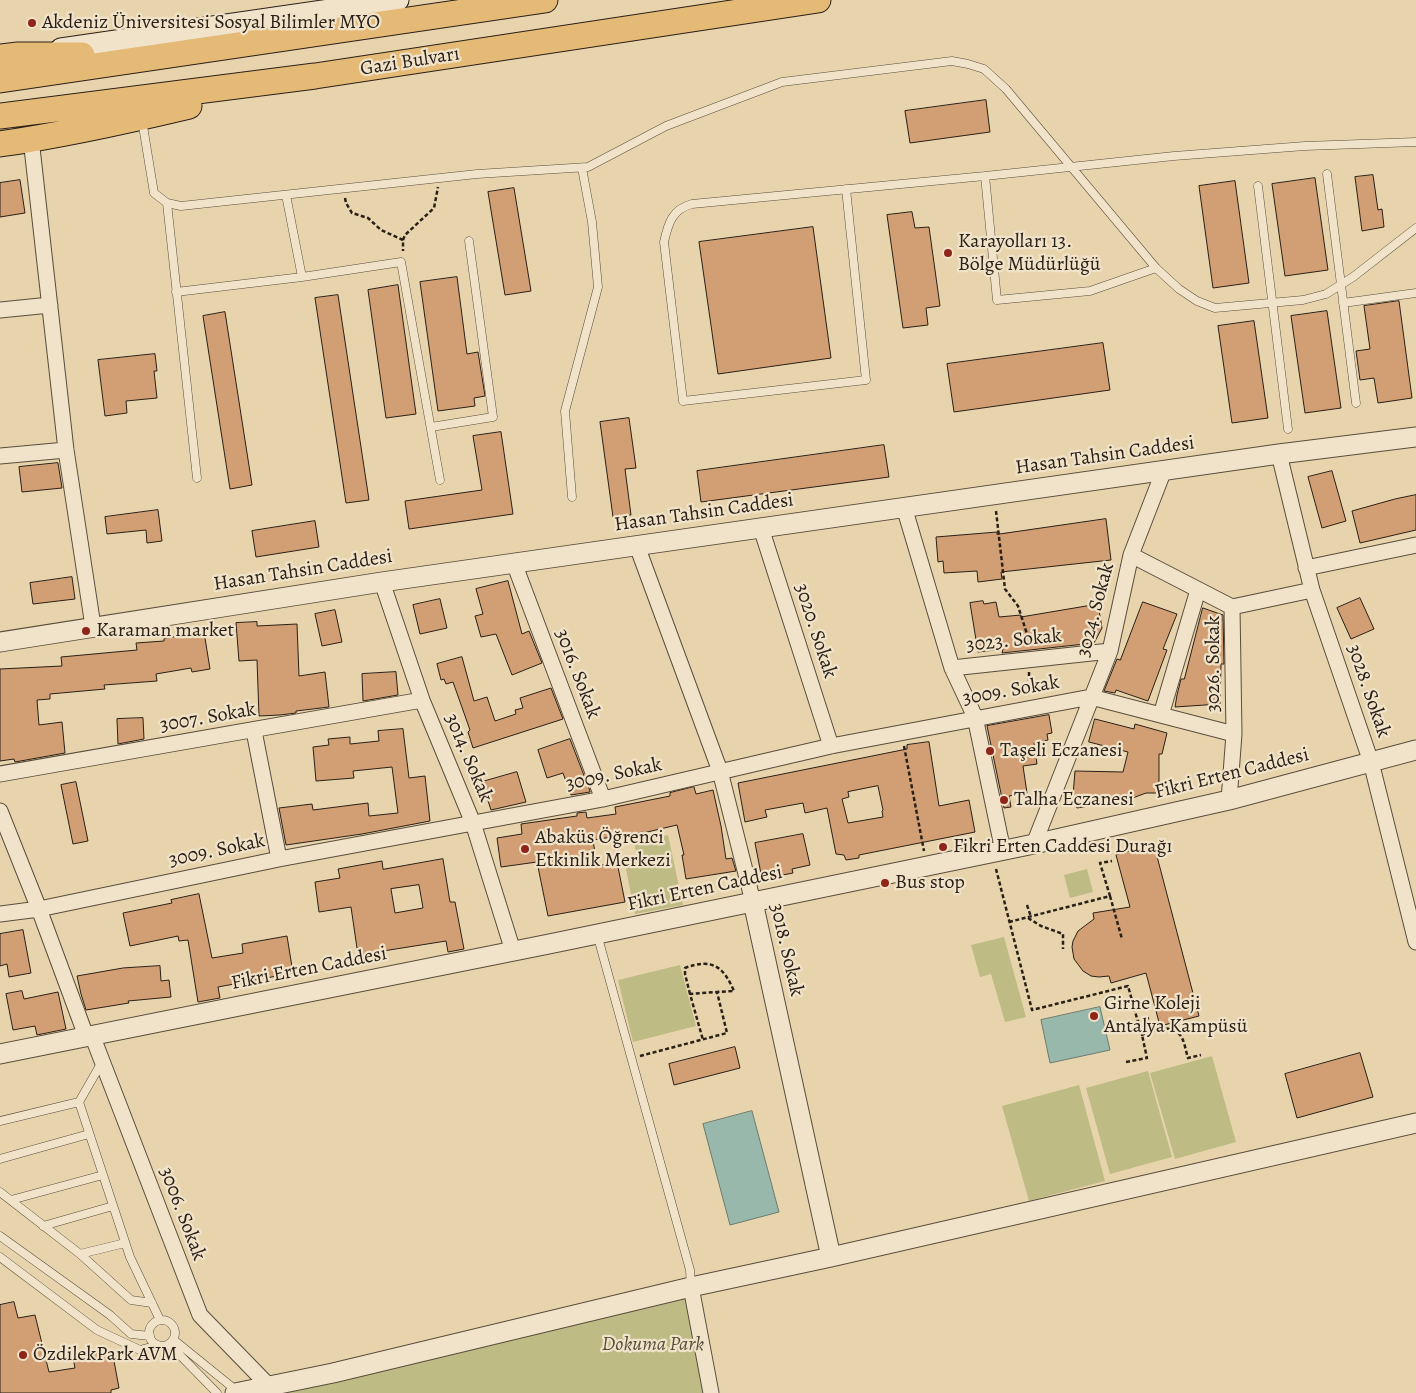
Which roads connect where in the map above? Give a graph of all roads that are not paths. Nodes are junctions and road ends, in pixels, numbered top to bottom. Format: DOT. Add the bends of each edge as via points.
graph roads {
  1 [pos="398,0"];
  2 [pos="545,0"];
  3 [pos="818,0"];
  4 [pos="172,55"];
  5 [pos="9,56"];
  6 [pos="315,76"];
  7 [pos="0,80"];
  8 [pos="0,116"];
  9 [pos="142,118"];
  10 [pos="30,139"];
  11 [pos="1416,142"];
  12 [pos="0,144"];
  13 [pos="1071,166"];
  14 [pos="582,168"];
  15 [pos="1327,174"];
  16 [pos="985,176"];
  17 [pos="1258,186"];
  18 [pos="846,189"];
  19 [pos="286,196"];
  20 [pos="167,203"];
  21 [pos="1416,228"];
  22 [pos="469,241"];
  23 [pos="1156,268"];
  24 [pos="302,277"];
  25 [pos="1341,284"];
  26 [pos="176,292"];
  27 [pos="1416,293"];
  28 [pos="1272,303"];
  29 [pos="1343,303"];
  30 [pos="50,305"];
  31 [pos="0,310"];
  32 [pos="1356,403"];
  33 [pos="431,428"];
  34 [pos="1288,429"];
  35 [pos="1416,437"];
  36 [pos="66,450"];
  37 [pos="1279,454"];
  38 [pos="0,456"];
  39 [pos="1164,470"];
  40 [pos="197,478"];
  41 [pos="440,480"];
  42 [pos="572,497"];
  43 [pos="904,507"];
  44 [pos="761,528"];
  45 [pos="1416,545"];
  46 [pos="637,546"];
  47 [pos="1131,555"];
  48 [pos="514,563"];
  49 [pos="1306,568"];
  50 [pos="382,582"];
  51 [pos="1198,590"];
  52 [pos="1312,590"];
  53 [pos="1232,607"];
  54 [pos="93,626"];
  55 [pos="0,642"];
  56 [pos="1110,651"];
  57 [pos="952,668"];
  58 [pos="1090,696"];
  59 [pos="422,700"];
  60 [pos="1161,715"];
  61 [pos="975,718"];
  62 [pos="254,731"];
  63 [pos="1234,734"];
  64 [pos="831,746"];
  65 [pos="1416,750"];
  66 [pos="1371,762"];
  67 [pos="720,771"];
  68 [pos="0,774"];
  69 [pos="603,799"];
  70 [pos="1228,800"];
  71 [pos="0,811"];
  72 [pos="473,823"];
  73 [pos="1034,844"];
  74 [pos="997,852"];
  75 [pos="279,859"];
  76 [pos="753,902"];
  77 [pos="39,909"];
  78 [pos="0,914"];
  79 [pos="597,934"];
  80 [pos="1415,935"];
  81 [pos="513,951"];
  82 [pos="89,1036"];
  83 [pos="0,1054"];
  84 [pos="102,1062"];
  85 [pos="79,1102"];
  86 [pos="0,1121"];
  87 [pos="1416,1123"];
  88 [pos="89,1134"];
  89 [pos="0,1159"];
  90 [pos="103,1175"];
  91 [pos="0,1192"];
  92 [pos="11,1200"];
  93 [pos="113,1206"];
  94 [pos="43,1226"];
  95 [pos="0,1236"];
  96 [pos="125,1243"];
  97 [pos="80,1254"];
  98 [pos="0,1257"];
  99 [pos="831,1258"];
  100 [pos="692,1287"];
  101 [pos="152,1303"];
  102 [pos="160,1320"];
  103 [pos="150,1336"];
  104 [pos="171,1342"];
  105 [pos="158,1345"];
  106 [pos="268,1386"];
  107 [pos="217,1393"];
  108 [pos="237,1393"];
  109 [pos="711,1393"];
  1 -- 5 [label="main road"];
  2 -- 4 [label="highway, Gazi Bulvarı"];
  3 -- 6 [label="highway, Gazi Bulvarı"];
  4 -- 5 [label="highway"];
  4 -- 7 [label="highway, Gazi Bulvarı"];
  6 -- 8 [label="highway, Gazi Bulvarı"];
  6 -- 9 [label="highway"];
  9 -- 10 [label="highway"];
  9 -- 20 [label="lane" via="154,193"];
  10 -- 12 [label="highway"];
  10 -- 30 [label="street"];
  11 -- 13 [label="lane" via="1305,146"];
  13 -- 14 [label="lane" via="1006,89 984,69 952,61 782,82 666,126"];
  13 -- 16 [label="lane"];
  13 -- 23 [label="lane"];
  14 -- 19 [label="lane" via="477,174"];
  14 -- 42 [label="lane" via="592,222 598,287 565,411"];
  15 -- 25 [label="lane"];
  16 -- 18 [label="lane"];
  16 -- 23 [label="lane" via="997,300 1090,291"];
  17 -- 28 [label="lane"];
  18 -- 18 [label="lane" via="692,204 673,216 664,242 683,401 866,380"];
  19 -- 20 [label="lane" via="181,206"];
  19 -- 24 [label="lane"];
  20 -- 26 [label="lane"];
  21 -- 25 [label="lane"];
  22 -- 33 [label="lane" via="493,417"];
  23 -- 28 [label="lane" via="1179,289 1215,308"];
  24 -- 26 [label="lane"];
  24 -- 33 [label="lane" via="401,262"];
  25 -- 28 [label="lane" via="1326,294"];
  25 -- 29 [label="lane"];
  26 -- 40 [label="lane"];
  27 -- 29 [label="lane"];
  28 -- 34 [label="lane"];
  29 -- 32 [label="lane"];
  30 -- 31 [label="street"];
  30 -- 36 [label="street"];
  33 -- 41 [label="lane"];
  35 -- 37 [label="street, Hasan Tahsin Caddesi"];
  36 -- 38 [label="street"];
  36 -- 54 [label="street"];
  37 -- 39 [label="street, Hasan Tahsin Caddesi"];
  37 -- 49 [label="street, 3028. Sokak"];
  39 -- 43 [label="street, Hasan Tahsin Caddesi"];
  39 -- 47 [label="street, 3024. Sokak"];
  43 -- 44 [label="street, Hasan Tahsin Caddesi"];
  43 -- 57 [label="street"];
  44 -- 46 [label="street, Hasan Tahsin Caddesi"];
  44 -- 64 [label="street, 3020. Sokak"];
  45 -- 49 [label="street"];
  46 -- 48 [label="street, Hasan Tahsin Caddesi"];
  46 -- 67 [label="street, 3018. Sokak"];
  47 -- 51 [label="street"];
  47 -- 56 [label="street, 3024. Sokak"];
  48 -- 50 [label="street, Hasan Tahsin Caddesi"];
  48 -- 69 [label="street, 3016. Sokak"];
  49 -- 52 [label="street, 3028. Sokak"];
  50 -- 54 [label="street, Hasan Tahsin Caddesi"];
  50 -- 59 [label="street, 3014. Sokak"];
  51 -- 53 [label="street"];
  51 -- 60 [label="street"];
  52 -- 53 [label="street, 3026. Sokak"];
  52 -- 66 [label="street, 3028. Sokak"];
  53 -- 63 [label="street, 3026. Sokak"];
  54 -- 55 [label="street, Hasan Tahsin Caddesi"];
  56 -- 57 [label="street, 3023. Sokak"];
  56 -- 58 [label="street, 3024. Sokak"];
  57 -- 61 [label="street"];
  58 -- 60 [label="street, 3009. Sokak"];
  58 -- 61 [label="street, 3009. Sokak"];
  58 -- 73 [label="street, 3024. Sokak"];
  59 -- 62 [label="street, 3007. Sokak"];
  59 -- 72 [label="street, 3014. Sokak"];
  60 -- 63 [label="street, 3009. Sokak"];
  61 -- 64 [label="street, 3009. Sokak"];
  61 -- 74 [label="street"];
  62 -- 68 [label="street, 3007. Sokak"];
  62 -- 75 [label="street"];
  63 -- 70 [label="street, 3026. Sokak"];
  64 -- 67 [label="street, 3009. Sokak"];
  65 -- 66 [label="street, Fikri Erten Caddesi"];
  66 -- 70 [label="street, Fikri Erten Caddesi"];
  66 -- 80 [label="street, 3028. Sokak"];
  67 -- 69 [label="street, 3009. Sokak"];
  67 -- 76 [label="street, 3018. Sokak"];
  69 -- 72 [label="street, 3009. Sokak"];
  70 -- 73 [label="street, Fikri Erten Caddesi"];
  71 -- 77 [label="street, 3006. Sokak"];
  72 -- 75 [label="street, 3009. Sokak"];
  72 -- 81 [label="street, 3014. Sokak"];
  73 -- 74 [label="street, Fikri Erten Caddesi"];
  74 -- 76 [label="street, Fikri Erten Caddesi"];
  75 -- 77 [label="street, 3009. Sokak"];
  76 -- 79 [label="street, Fikri Erten Caddesi"];
  76 -- 99 [label="street, 3018. Sokak"];
  77 -- 78 [label="street, 3009. Sokak"];
  77 -- 82 [label="street, 3006. Sokak"];
  79 -- 81 [label="street, Fikri Erten Caddesi"];
  79 -- 100 [label="lane"];
  81 -- 82 [label="street, Fikri Erten Caddesi"];
  82 -- 83 [label="street, Fikri Erten Caddesi"];
  82 -- 84 [label="street, 3006. Sokak"];
  84 -- 85 [label="lane"];
  84 -- 106 [label="street, 3006. Sokak" via="200,1315"];
  85 -- 86 [label="lane"];
  85 -- 88 [label="lane"];
  87 -- 99 [label="street"];
  88 -- 89 [label="lane"];
  88 -- 90 [label="lane"];
  90 -- 92 [label="lane"];
  90 -- 93 [label="lane"];
  91 -- 92 [label="lane"];
  92 -- 94 [label="lane"];
  93 -- 94 [label="lane"];
  93 -- 96 [label="lane"];
  94 -- 97 [label="lane"];
  95 -- 103 [label="lane" via="110,1315 131,1334"];
  96 -- 97 [label="lane"];
  96 -- 101 [label="lane"];
  97 -- 101 [label="lane" via="131,1300"];
  98 -- 105 [label="lane" via="97,1330 140,1350"];
  99 -- 100 [label="street"];
  100 -- 106 [label="street"];
  100 -- 109 [label="street"];
  101 -- 102 [label="lane"];
  102 -- 103 [label="lane" via="151,1326"];
  102 -- 104 [label="lane" via="166,1320 174,1328 176,1334"];
  103 -- 105 [label="lane"];
  104 -- 105 [label="lane"];
  104 -- 107 [label="lane"];
  104 -- 108 [label="lane"];
  106 -- 108 [label="street"];
}
